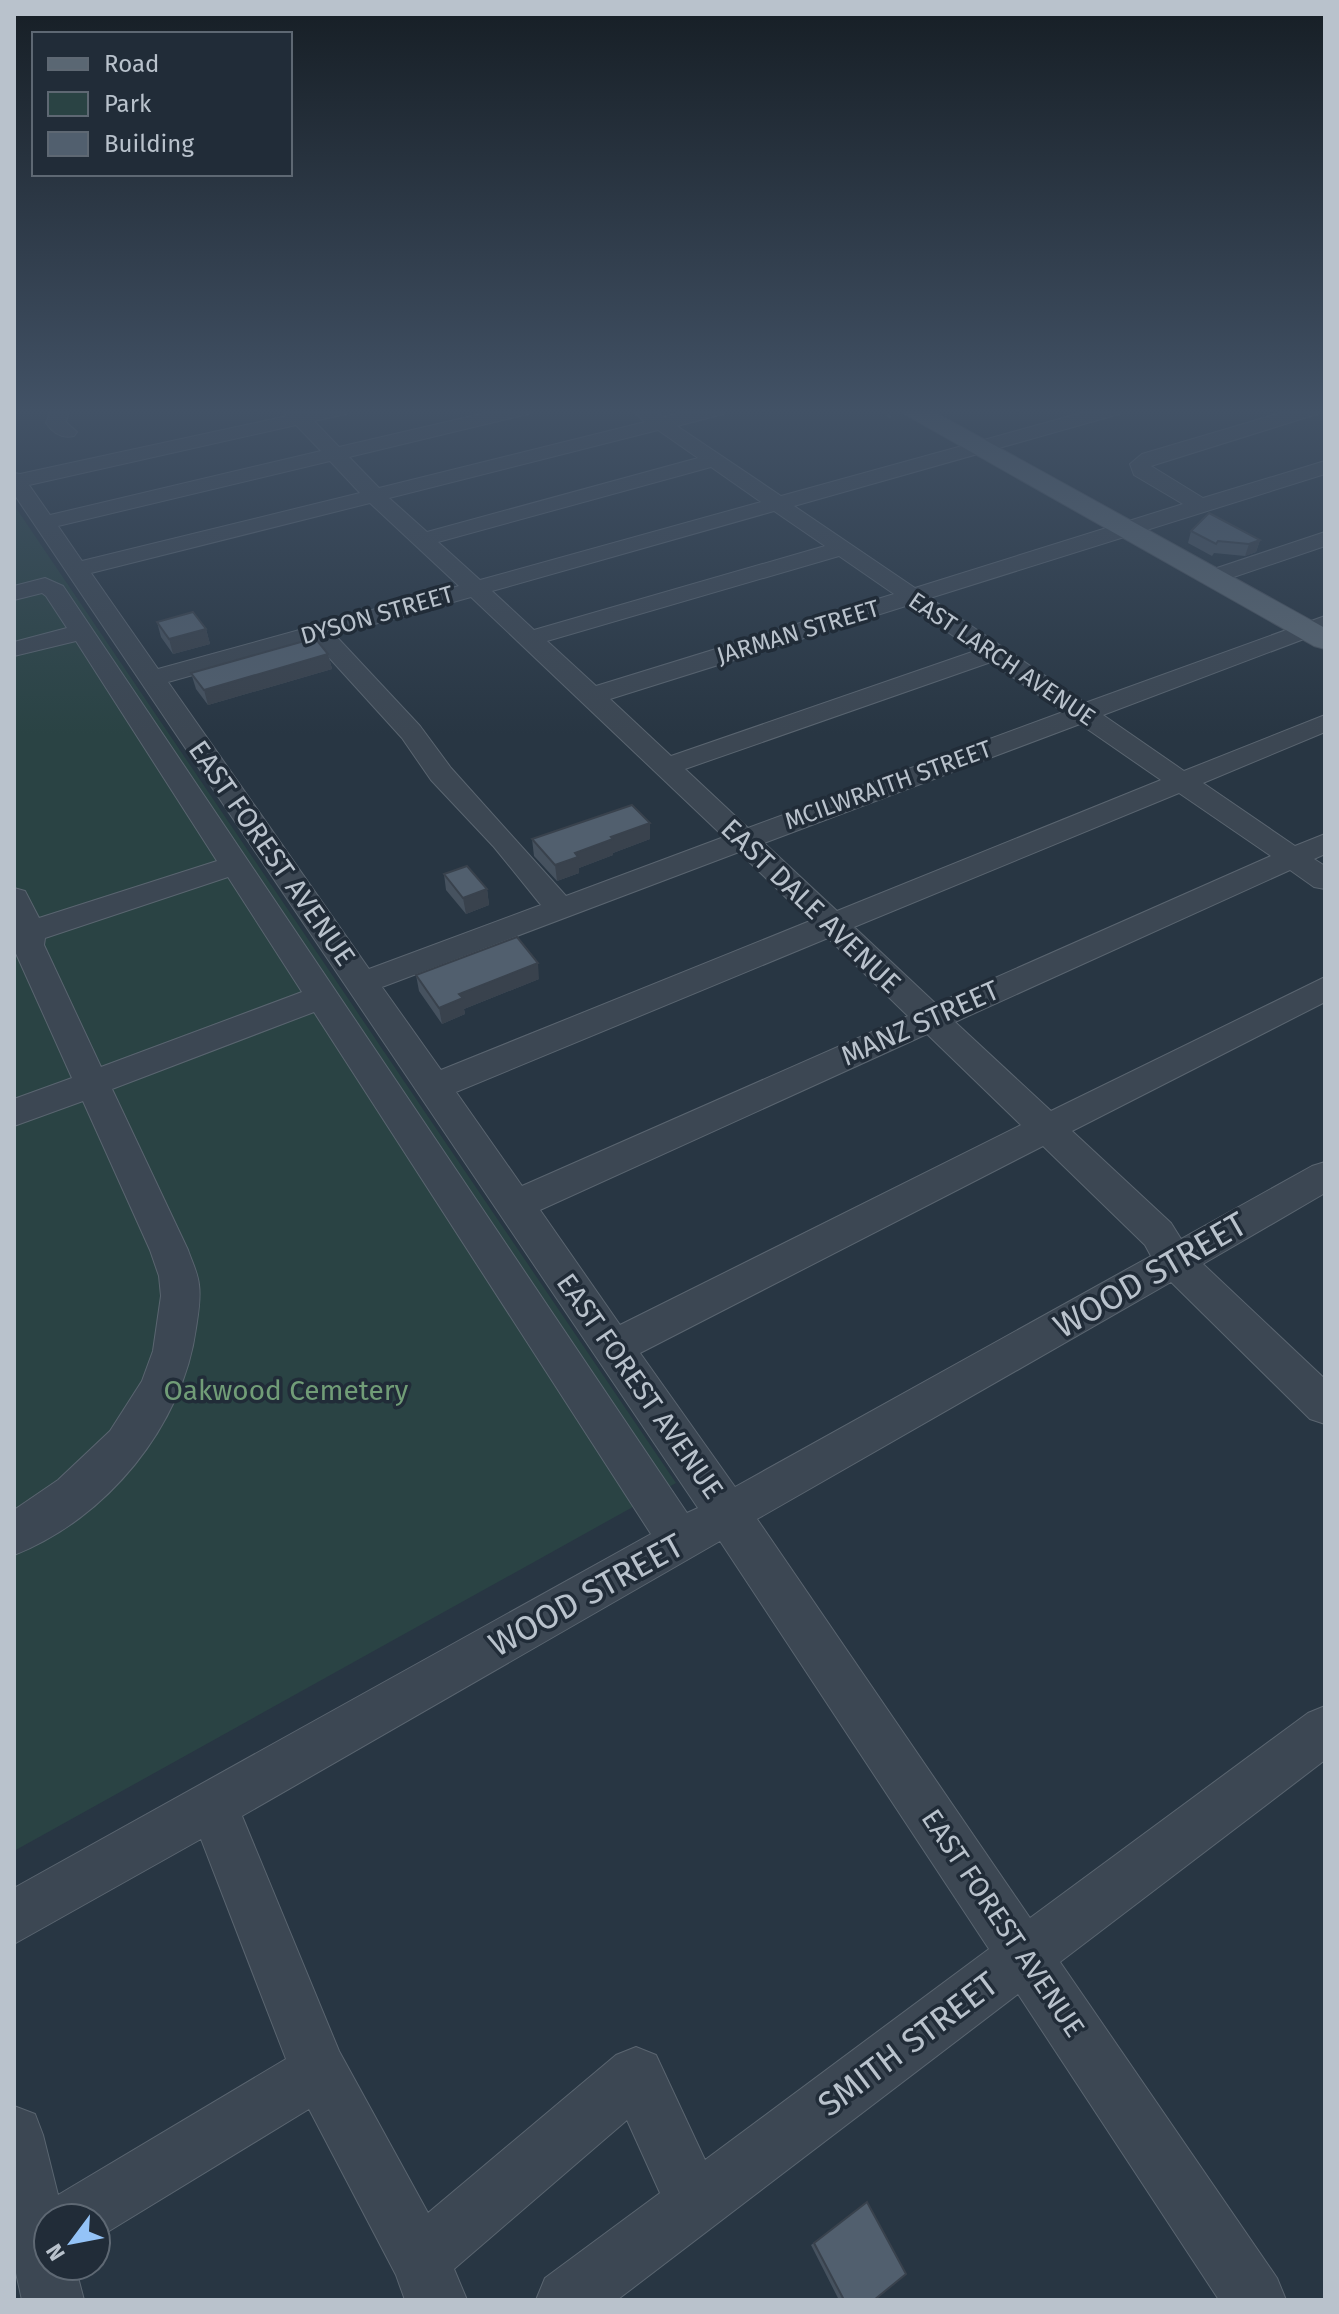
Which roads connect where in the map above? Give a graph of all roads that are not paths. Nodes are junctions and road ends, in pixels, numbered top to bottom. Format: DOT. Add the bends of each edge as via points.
graph roads {
  1 [pos="41,518"];
  2 [pos="65,518"];
  3 [pos="286,518"];
  4 [pos="398,518"];
  5 [pos="502,518"];
  6 [pos="725,518"];
  7 [pos="795,518"];
  8 [pos="1107,518"];
  9 [pos="1162,518"];
  10 [pos="44,523"];
  11 [pos="1126,529"];
  12 [pos="1325,539"];
  13 [pos="421,540"];
  14 [pos="840,549"];
  15 [pos="75,570"];
  16 [pos="1213,577"];
  17 [pos="472,589"];
  18 [pos="14,593"];
  19 [pos="912,598"];
  20 [pos="318,631"];
  21 [pos="1319,631"];
  22 [pos="82,632"];
  23 [pos="528,639"];
  24 [pos="14,649"];
  25 [pos="992,653"];
  26 [pos="152,679"];
  27 [pos="592,696"];
  28 [pos="1081,713"];
  29 [pos="1325,723"];
  30 [pos="666,767"];
  31 [pos="1182,782"];
  32 [pos="742,840"];
  33 [pos="1325,843"];
  34 [pos="1292,857"];
  35 [pos="234,865"];
  36 [pos="1325,880"];
  37 [pos="14,898"];
  38 [pos="561,909"];
  39 [pos="830,924"];
  40 [pos="22,934"];
  41 [pos="362,983"];
  42 [pos="1325,988"];
  43 [pos="321,997"];
  44 [pos="929,1019"];
  45 [pos="94,1083"];
  46 [pos="434,1087"];
  47 [pos="14,1113"];
  48 [pos="1046,1129"];
  49 [pos="1325,1176"];
  50 [pos="516,1205"];
  51 [pos="1175,1261"];
  52 [pos="614,1347"];
  53 [pos="1325,1406"];
  54 [pos="729,1515"];
  55 [pos="14,1534"];
  56 [pos="681,1542"];
  57 [pos="1325,1730"];
  58 [pos="212,1804"];
  59 [pos="14,1917"];
  60 [pos="1025,1956"];
  61 [pos="319,2071"];
  62 [pos="14,2135"];
  63 [pos="42,2202"];
  64 [pos="102,2202"];
  65 [pos="695,2205"];
  66 [pos="428,2280"];
  67 [pos="567,2300"];
  68 [pos="1255,2300"];
  1 -- 10 [label="street, EAST FOREST AVENUE"];
  2 -- 10 [label="street"];
  3 -- 15 [label="street"];
  4 -- 13 [label="street, EAST DALE AVENUE"];
  5 -- 13 [label="street"];
  6 -- 17 [label="street, DYSON STREET"];
  7 -- 14 [label="street, EAST LARCH AVENUE"];
  8 -- 11 [label="main road"];
  9 -- 11 [label="street, JARMAN STREET"];
  10 -- 15 [label="street, EAST FOREST AVENUE"];
  11 -- 16 [label="main road"];
  11 -- 19 [label="street, JARMAN STREET"];
  12 -- 16 [label="street"];
  13 -- 17 [label="street, EAST DALE AVENUE"];
  14 -- 19 [label="street, EAST LARCH AVENUE"];
  14 -- 23 [label="street"];
  15 -- 26 [label="street, EAST FOREST AVENUE"];
  16 -- 21 [label="main road"];
  17 -- 20 [label="street, DYSON STREET"];
  17 -- 23 [label="street, EAST DALE AVENUE"];
  18 -- 22 [label="street" via="45,585 55,591"];
  19 -- 25 [label="street, EAST LARCH AVENUE"];
  19 -- 27 [label="street, JARMAN STREET"];
  20 -- 26 [label="street, DYSON STREET"];
  20 -- 38 [label="street"];
  21 -- 28 [label="street, MCILWRAITH STREET"];
  22 -- 24 [label="street"];
  22 -- 35 [label="street"];
  23 -- 27 [label="street, EAST DALE AVENUE"];
  25 -- 28 [label="street, EAST LARCH AVENUE"];
  25 -- 30 [label="street"];
  26 -- 41 [label="street, EAST FOREST AVENUE"];
  27 -- 30 [label="street, EAST DALE AVENUE"];
  28 -- 31 [label="street, EAST LARCH AVENUE"];
  28 -- 32 [label="street, MCILWRAITH STREET"];
  29 -- 31 [label="street"];
  30 -- 32 [label="street, EAST DALE AVENUE"];
  31 -- 34 [label="street, EAST LARCH AVENUE"];
  31 -- 39 [label="street"];
  32 -- 38 [label="street, MCILWRAITH STREET"];
  32 -- 39 [label="street, EAST DALE AVENUE"];
  33 -- 34 [label="street, MANZ STREET"];
  34 -- 36 [label="street, EAST LARCH AVENUE"];
  34 -- 44 [label="street, MANZ STREET"];
  35 -- 40 [label="street"];
  35 -- 43 [label="street"];
  37 -- 40 [label="street"];
  38 -- 41 [label="street, MCILWRAITH STREET"];
  39 -- 44 [label="street, EAST DALE AVENUE"];
  39 -- 46 [label="street"];
  40 -- 45 [label="street"];
  41 -- 46 [label="street, EAST FOREST AVENUE"];
  42 -- 48 [label="street"];
  43 -- 45 [label="street"];
  43 -- 56 [label="street"];
  44 -- 48 [label="street, EAST DALE AVENUE"];
  44 -- 50 [label="street, MANZ STREET"];
  45 -- 47 [label="street"];
  45 -- 55 [label="street" via="169,1250 180,1285 177,1331 167,1376 120,1454 55,1511"];
  46 -- 50 [label="street, EAST FOREST AVENUE"];
  48 -- 51 [label="street, EAST DALE AVENUE" via="1158,1234"];
  48 -- 52 [label="street"];
  49 -- 51 [label="street, WOOD STREET"];
  50 -- 52 [label="street, EAST FOREST AVENUE"];
  51 -- 53 [label="street, EAST DALE AVENUE"];
  51 -- 54 [label="street, WOOD STREET"];
  52 -- 54 [label="street, EAST FOREST AVENUE"];
  54 -- 56 [label="street, WOOD STREET"];
  54 -- 60 [label="street, EAST FOREST AVENUE"];
  56 -- 58 [label="street, WOOD STREET"];
  57 -- 60 [label="street, SMITH STREET"];
  58 -- 59 [label="street, WOOD STREET"];
  58 -- 61 [label="street"];
  60 -- 65 [label="street, SMITH STREET"];
  60 -- 68 [label="street, EAST FOREST AVENUE"];
  61 -- 64 [label="street"];
  61 -- 66 [label="street"];
  62 -- 63 [label="street"];
  65 -- 66 [label="street" via="636,2075"];
  65 -- 67 [label="street, SMITH STREET"];
}
